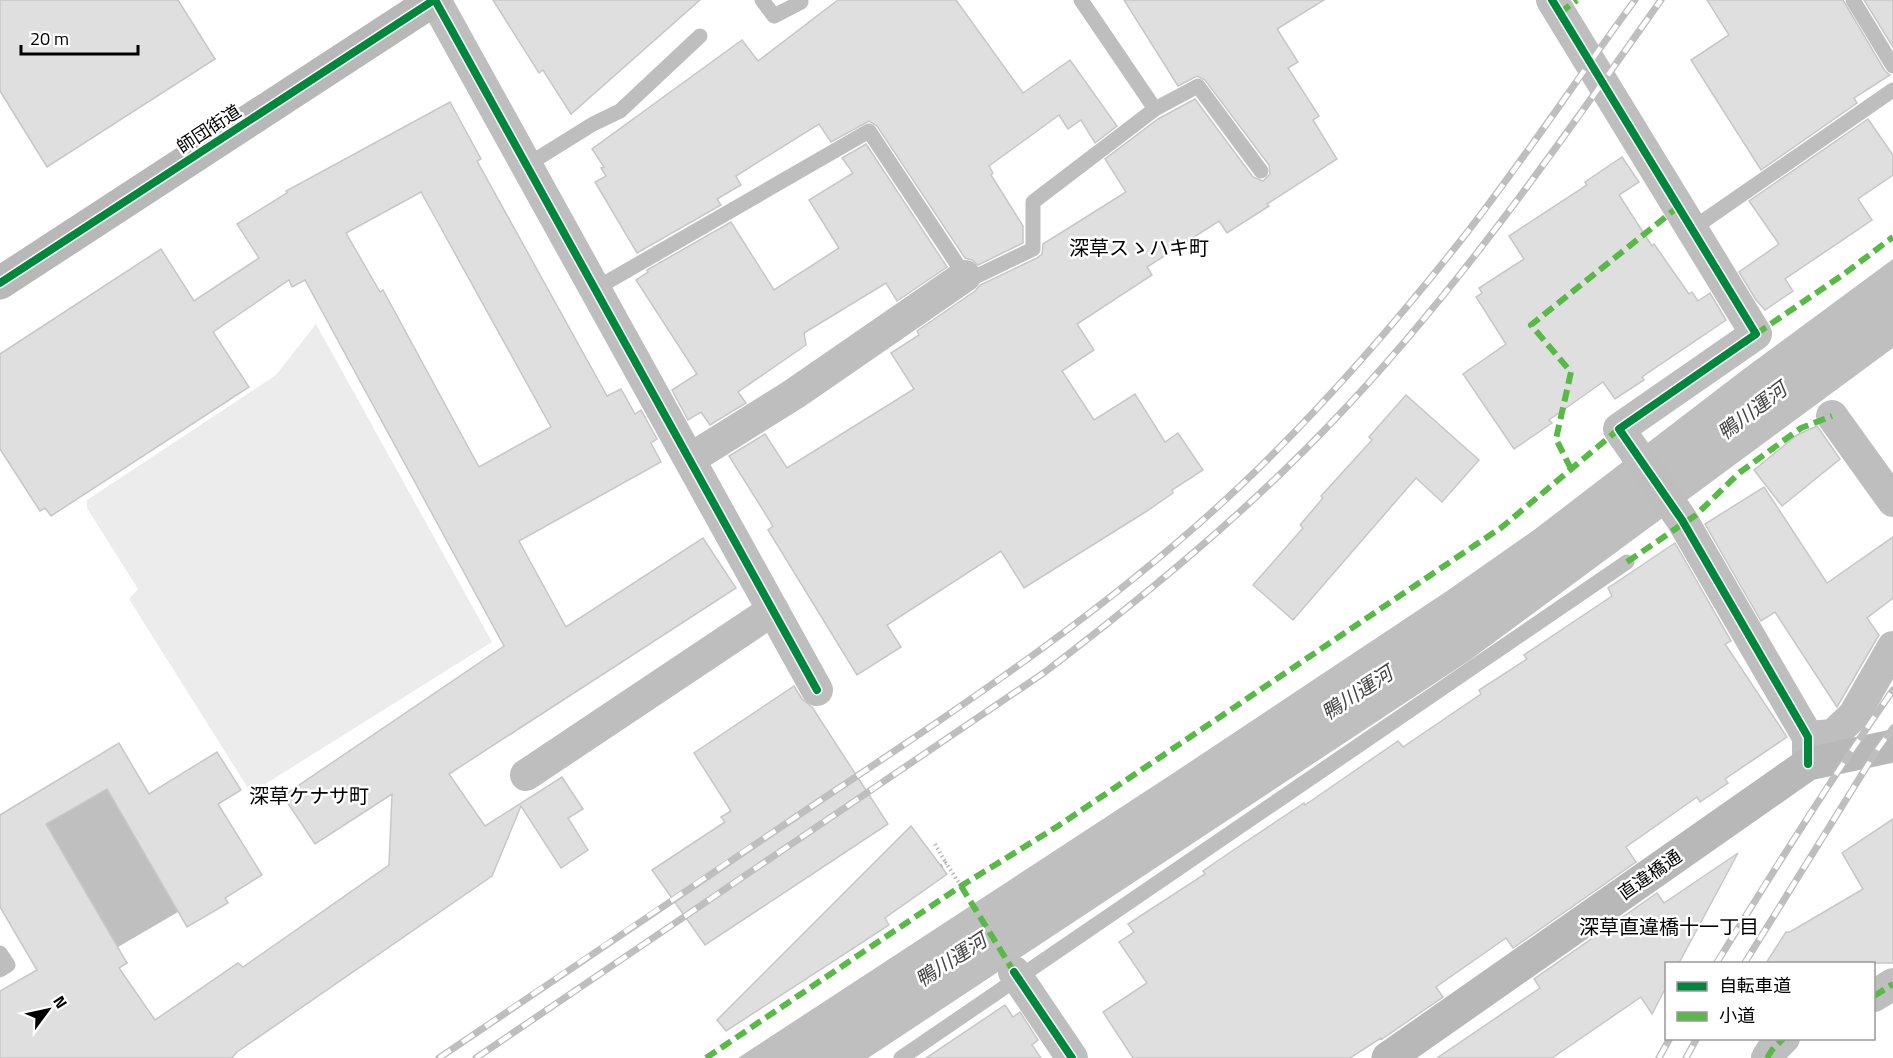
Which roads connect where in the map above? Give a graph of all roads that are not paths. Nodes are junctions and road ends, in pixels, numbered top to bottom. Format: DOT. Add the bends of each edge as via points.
graph roads {
  1 [pos="434,0"];
  2 [pos="762,0"];
  3 [pos="1081,0"];
  4 [pos="1552,0"];
  5 [pos="1853,0"];
  6 [pos="801,2"];
  7 [pos="700,36"];
  8 [pos="1893,66"];
  9 [pos="1893,90"];
  10 [pos="1155,109"];
  11 [pos="527,165"];
  12 [pos="1261,171"];
  13 [pos="1692,229"];
  14 [pos="965,276"];
  15 [pos="0,283"];
  16 [pos="595,290"];
  17 [pos="1832,416"];
  18 [pos="690,459"];
  19 [pos="1893,501"];
  20 [pos="1627,562"];
  21 [pos="773,610"];
  22 [pos="1893,646"];
  23 [pos="818,690"];
  24 [pos="1893,746"];
  25 [pos="1808,751"];
  26 [pos="526,775"];
  27 [pos="0,953"];
  28 [pos="0,970"];
  29 [pos="1016,975"];
  30 [pos="1893,984"];
  31 [pos="1875,995"];
  32 [pos="1782,1040"];
  33 [pos="901,1058"];
  34 [pos="1072,1058"];
  35 [pos="1388,1058"];
  36 [pos="1767,1058"];
  1 -- 11 [label="street"];
  1 -- 15 [label="main road, 師団街道"];
  2 -- 6 [label="lane" via="774,16"];
  3 -- 10 [label="lane"];
  4 -- 13 [label="street"];
  5 -- 8 [label="lane"];
  7 -- 11 [label="lane" via="620,111"];
  9 -- 13 [label="lane"];
  10 -- 12 [label="lane" via="1197,86"];
  10 -- 14 [label="lane" via="1033,202 1033,249 975,277"];
  11 -- 16 [label="street"];
  13 -- 25 [label="street" via="1756,334 1619,429 1681,520"];
  14 -- 16 [label="lane" via="869,131"];
  14 -- 18 [label="street" via="794,394"];
  16 -- 18 [label="street"];
  17 -- 19 [label="street"];
  18 -- 21 [label="street"];
  20 -- 29 [label="lane"];
  21 -- 23 [label="street"];
  21 -- 26 [label="street"];
  22 -- 25 [label="street" via="1854,715"];
  24 -- 25 [label="main road, 直違橋通" via="1861,754"];
  25 -- 35 [label="main road, 直違橋通"];
  27 -- 28 [label="lane" via="8,965"];
  29 -- 33 [label="lane"];
  29 -- 34 [label="street"];
  30 -- 31 [label="street"];
  32 -- 36 [label="street"];
}
